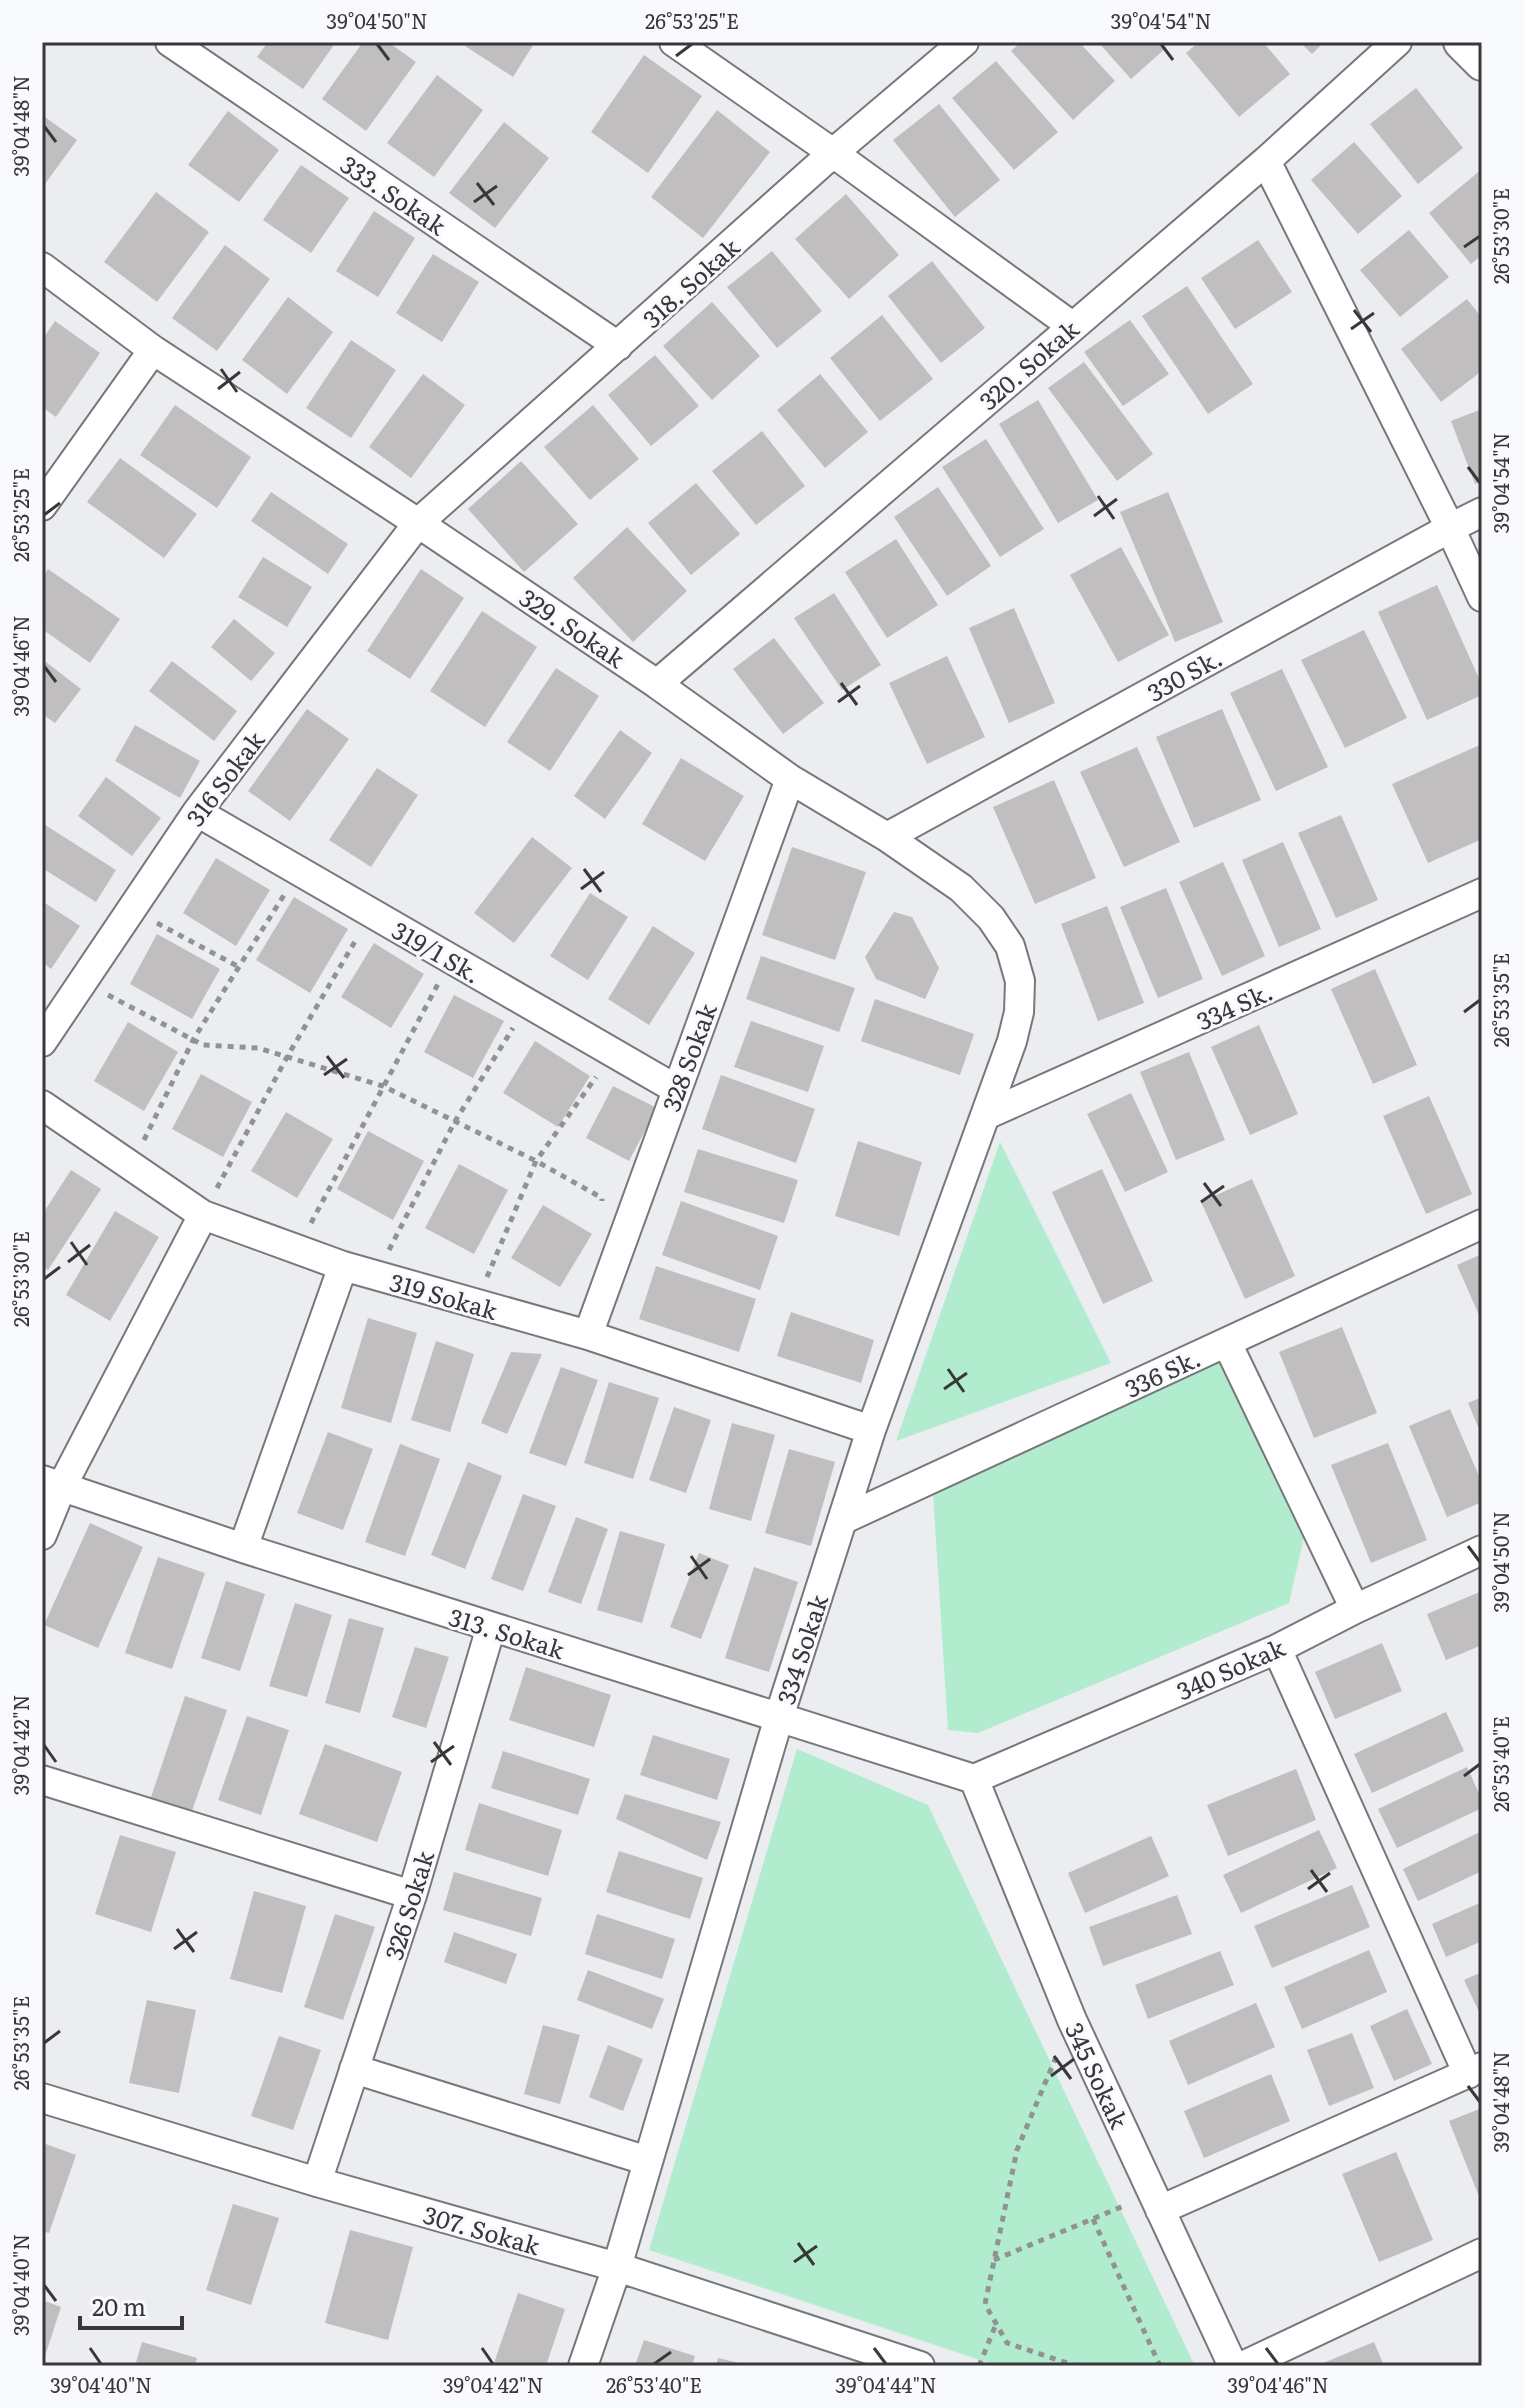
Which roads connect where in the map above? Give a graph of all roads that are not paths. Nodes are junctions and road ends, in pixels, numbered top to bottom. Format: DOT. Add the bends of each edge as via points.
graph roads {
  1 [pos="170,42"];
  2 [pos="674,42"];
  3 [pos="964,42"];
  4 [pos="1397,42"];
  5 [pos="1461,42"];
  6 [pos="1482,63"];
  7 [pos="833,153"];
  8 [pos="1266,161"];
  9 [pos="42,267"];
  10 [pos="1072,326"];
  11 [pos="618,346"];
  12 [pos="153,350"];
  13 [pos="42,506"];
  14 [pos="1482,512"];
  15 [pos="418,523"];
  16 [pos="1450,528"];
  17 [pos="1482,597"];
  18 [pos="657,684"];
  19 [pos="790,779"];
  20 [pos="197,812"];
  21 [pos="887,837"];
  22 [pos="1482,893"];
  23 [pos="1012,1041"];
  24 [pos="42,1042"];
  25 [pos="676,1089"];
  26 [pos="42,1105"];
  27 [pos="986,1115"];
  28 [pos="203,1215"];
  29 [pos="1482,1224"];
  30 [pos="343,1266"];
  31 [pos="588,1335"];
  32 [pos="1227,1343"];
  33 [pos="871,1430"];
  34 [pos="52,1483"];
  35 [pos="842,1520"];
  36 [pos="42,1535"];
  37 [pos="243,1548"];
  38 [pos="1482,1550"];
  39 [pos="1355,1609"];
  40 [pos="491,1627"];
  41 [pos="1277,1649"];
  42 [pos="779,1717"];
  43 [pos="974,1779"];
  44 [pos="42,1780"];
  45 [pos="412,1895"];
  46 [pos="354,2069"];
  47 [pos="1475,2071"];
  48 [pos="42,2098"];
  49 [pos="648,2161"];
  50 [pos="317,2182"];
  51 [pos="1157,2202"];
  52 [pos="1482,2253"];
  53 [pos="617,2267"];
  54 [pos="583,2366"];
  55 [pos="920,2366"];
  56 [pos="1233,2366"];
  57 [pos="1243,2366"];
  1 -- 11 [label="street, 333. Sokak"];
  2 -- 7 [label="street"];
  3 -- 7 [label="street, 318. Sokak"];
  4 -- 8 [label="street, 320. Sokak"];
  5 -- 6 [label="street"];
  7 -- 10 [label="street"];
  7 -- 11 [label="street, 318. Sokak"];
  8 -- 10 [label="street, 320. Sokak"];
  8 -- 16 [label="street"];
  9 -- 12 [label="street, 329. Sokak"];
  10 -- 18 [label="street, 320. Sokak"];
  11 -- 15 [label="street, 318. Sokak"];
  12 -- 13 [label="street"];
  12 -- 15 [label="street, 329. Sokak"];
  14 -- 16 [label="street, 330 Sk."];
  15 -- 18 [label="street, 329. Sokak"];
  15 -- 20 [label="street, 316 Sokak"];
  16 -- 17 [label="street"];
  16 -- 21 [label="street, 330 Sk."];
  18 -- 19 [label="street, 329. Sokak"];
  19 -- 21 [label="street, 329. Sokak"];
  19 -- 25 [label="street, 328 Sokak"];
  20 -- 24 [label="street, 316 Sokak"];
  20 -- 25 [label="street, 319/1 Sk."];
  21 -- 23 [label="street, 329. Sokak" via="961,888 1010,946 1020,981"];
  22 -- 27 [label="street, 334 Sk."];
  23 -- 27 [label="street, 334 Sokak"];
  25 -- 31 [label="street, 328 Sokak"];
  26 -- 28 [label="street, 319 Sokak"];
  27 -- 33 [label="street, 334 Sokak"];
  28 -- 30 [label="street, 319 Sokak"];
  28 -- 34 [label="street"];
  29 -- 32 [label="street, 336 Sk."];
  30 -- 31 [label="street, 319 Sokak"];
  30 -- 37 [label="street"];
  31 -- 33 [label="street, 319 Sokak"];
  32 -- 35 [label="street, 336 Sk."];
  32 -- 39 [label="street"];
  33 -- 35 [label="street, 334 Sokak"];
  34 -- 36 [label="street"];
  34 -- 37 [label="street, 313. Sokak"];
  35 -- 42 [label="street, 334 Sokak"];
  37 -- 40 [label="street, 313. Sokak"];
  38 -- 39 [label="street, 340 Sokak"];
  39 -- 41 [label="street, 340 Sokak"];
  40 -- 42 [label="street, 313. Sokak"];
  40 -- 45 [label="street, 326 Sokak"];
  41 -- 43 [label="street, 340 Sokak"];
  41 -- 47 [label="street"];
  42 -- 43 [label="street, 313. Sokak"];
  42 -- 49 [label="street, 334 Sokak"];
  43 -- 51 [label="street, 345 Sokak" via="1072,2020"];
  44 -- 45 [label="street"];
  45 -- 46 [label="street, 326 Sokak"];
  46 -- 49 [label="street"];
  46 -- 50 [label="street, 326 Sokak"];
  47 -- 51 [label="street"];
  48 -- 50 [label="street, 307. Sokak"];
  49 -- 53 [label="street, 334 Sokak"];
  50 -- 53 [label="street, 307. Sokak"];
  51 -- 56 [label="street, 345 Sokak"];
  52 -- 57 [label="street"];
  53 -- 54 [label="street, 334 Sokak"];
  53 -- 55 [label="street, 307. Sokak"];
}
